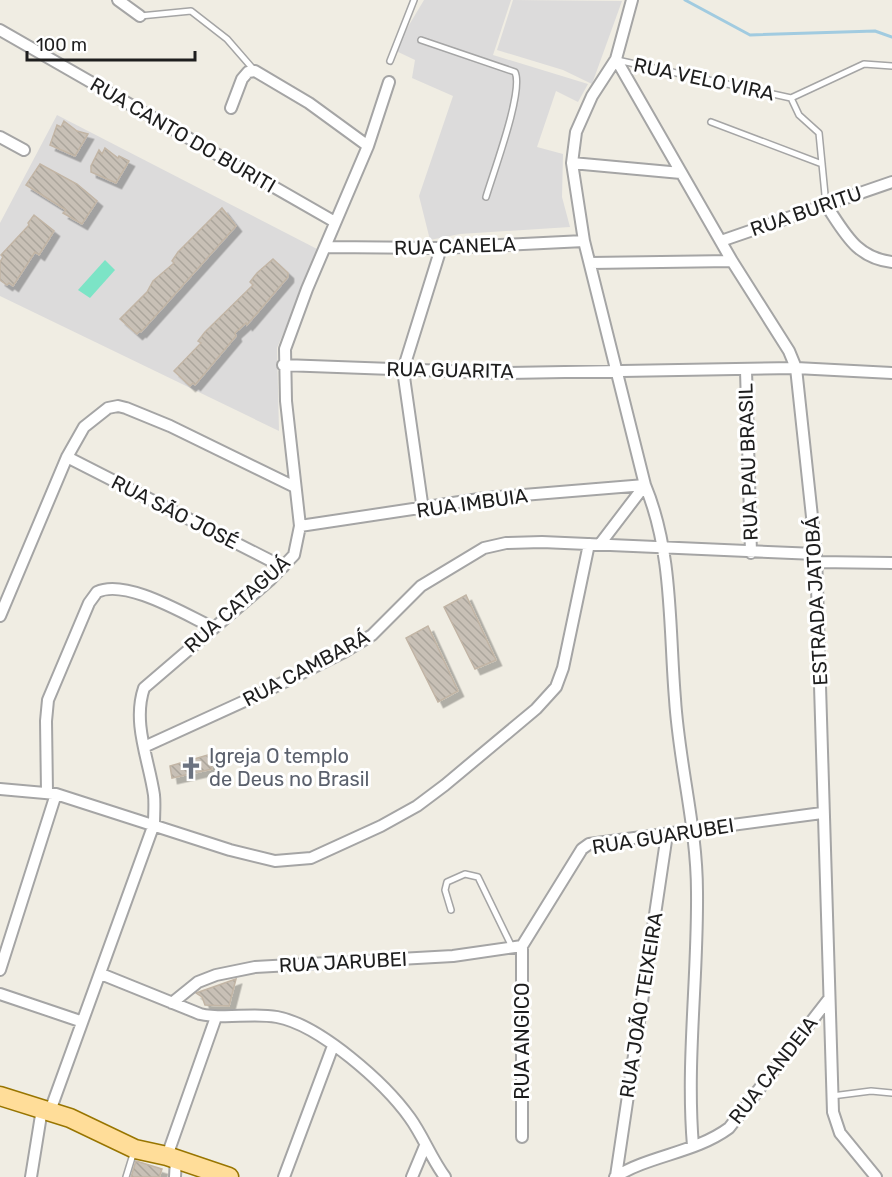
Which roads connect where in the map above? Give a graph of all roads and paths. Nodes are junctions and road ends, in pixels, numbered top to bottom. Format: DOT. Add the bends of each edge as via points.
graph roads {
  1 [pos="118,0"];
  2 [pos="414,0"];
  3 [pos="632,0"];
  4 [pos="140,16"];
  5 [pos="0,30"];
  6 [pos="420,40"];
  7 [pos="616,59"];
  8 [pos="390,61"];
  9 [pos="892,66"];
  10 [pos="255,71"];
  11 [pos="388,82"];
  12 [pos="791,98"];
  13 [pos="231,108"];
  14 [pos="711,122"];
  15 [pos="0,137"];
  16 [pos="368,146"];
  17 [pos="24,150"];
  18 [pos="572,163"];
  19 [pos="822,164"];
  20 [pos="681,173"];
  21 [pos="892,182"];
  22 [pos="486,198"];
  23 [pos="826,205"];
  24 [pos="335,222"];
  25 [pos="584,241"];
  26 [pos="721,241"];
  27 [pos="326,247"];
  28 [pos="441,248"];
  29 [pos="732,261"];
  30 [pos="892,262"];
  31 [pos="590,263"];
  32 [pos="284,365"];
  33 [pos="796,369"];
  34 [pos="403,370"];
  35 [pos="746,370"];
  36 [pos="616,371"];
  37 [pos="892,373"];
  38 [pos="67,457"];
  39 [pos="645,485"];
  40 [pos="296,487"];
  41 [pos="423,510"];
  42 [pos="300,526"];
  43 [pos="594,544"];
  44 [pos="664,547"];
  45 [pos="751,553"];
  46 [pos="817,558"];
  47 [pos="892,563"];
  48 [pos="283,567"];
  49 [pos="0,616"];
  50 [pos="214,628"];
  51 [pos="144,747"];
  52 [pos="0,789"];
  53 [pos="52,793"];
  54 [pos="822,813"];
  55 [pos="154,824"];
  56 [pos="694,831"];
  57 [pos="667,834"];
  58 [pos="451,910"];
  59 [pos="517,947"];
  60 [pos="0,970"];
  61 [pos="101,974"];
  62 [pos="0,994"];
  63 [pos="828,1000"];
  64 [pos="172,1003"];
  65 [pos="216,1017"];
  66 [pos="80,1021"];
  67 [pos="333,1046"];
  68 [pos="892,1093"];
  69 [pos="0,1096"];
  70 [pos="832,1096"];
  71 [pos="46,1110"];
  72 [pos="522,1137"];
  73 [pos="425,1146"];
  74 [pos="693,1146"];
  75 [pos="135,1149"];
  76 [pos="172,1164"];
  77 [pos="616,1176"];
  78 [pos="31,1177"];
  79 [pos="126,1177"];
  80 [pos="229,1177"];
  81 [pos="284,1177"];
  82 [pos="412,1177"];
  83 [pos="445,1177"];
  84 [pos="876,1177"];
  1 -- 4 [label="street"];
  2 -- 8 [label="lane"];
  3 -- 7 [label="street"];
  4 -- 10 [label="lane" via="191,11 227,39"];
  5 -- 24 [label="street, RUA CANTO DO BURITI"];
  6 -- 22 [label="lane" via="515,72 518,79"];
  7 -- 12 [label="lane, RUA VELO VIRA"];
  7 -- 18 [label="street" via="581,120"];
  7 -- 20 [label="street, ESTRADA JATOBÁ"];
  9 -- 12 [label="lane, RUA VELO VIRA" via="864,64"];
  10 -- 13 [label="street" via="242,79"];
  10 -- 16 [label="street" via="309,103"];
  11 -- 16 [label="street, RUA CATAGUÁ"];
  12 -- 19 [label="lane" via="799,115 819,133"];
  14 -- 19 [label="lane"];
  15 -- 17 [label="street"];
  16 -- 24 [label="street, RUA CATAGUÁ"];
  18 -- 20 [label="street"];
  18 -- 25 [label="street"];
  19 -- 23 [label="lane"];
  20 -- 26 [label="street, ESTRADA JATOBÁ"];
  21 -- 23 [label="street, RUA BURITU"];
  23 -- 26 [label="street, RUA BURITU"];
  23 -- 30 [label="street" via="860,251 874,260"];
  24 -- 27 [label="street, RUA CATAGUÁ"];
  25 -- 28 [label="street, RUA CANELA"];
  25 -- 31 [label="street"];
  26 -- 29 [label="street, ESTRADA JATOBÁ"];
  27 -- 28 [label="street, RUA CANELA"];
  27 -- 32 [label="street, RUA CATAGUÁ" via="290,330"];
  28 -- 34 [label="street"];
  29 -- 31 [label="street"];
  29 -- 33 [label="street, ESTRADA JATOBÁ" via="789,351"];
  31 -- 36 [label="street"];
  32 -- 34 [label="street, RUA GUARITA"];
  32 -- 40 [label="street, RUA CATAGUÁ"];
  33 -- 35 [label="street, RUA GUARITA"];
  33 -- 37 [label="street"];
  33 -- 46 [label="street, ESTRADA JATOBÁ"];
  34 -- 36 [label="street, RUA GUARITA"];
  34 -- 41 [label="street"];
  35 -- 36 [label="street, RUA GUARITA"];
  35 -- 45 [label="street, RUA PAU BRASIL"];
  36 -- 39 [label="street"];
  38 -- 40 [label="street" via="84,427 108,408 117,406 170,426"];
  38 -- 48 [label="street, RUA SÃO JOSÉ"];
  38 -- 49 [label="street"];
  39 -- 41 [label="street, RUA IMBUIA" via="486,498"];
  39 -- 43 [label="street"];
  39 -- 44 [label="street" via="657,513"];
  40 -- 42 [label="street, RUA CATAGUÁ"];
  41 -- 42 [label="street, RUA IMBUIA"];
  42 -- 48 [label="street, RUA CATAGUÁ" via="294,555"];
  43 -- 44 [label="street, RUA CAMBARÁ"];
  43 -- 51 [label="street, RUA CAMBARÁ" via="520,541 484,548 421,586 372,634 344,652"];
  43 -- 55 [label="street" via="556,687 536,709 417,806 323,855 294,861 275,861 230,850"];
  44 -- 45 [label="street, RUA CAMBARÁ"];
  44 -- 56 [label="street" via="675,703"];
  45 -- 46 [label="street, RUA CAMBARÁ"];
  46 -- 47 [label="street, RUA CAMBARÁ"];
  46 -- 54 [label="street, ESTRADA JATOBÁ"];
  48 -- 50 [label="street, RUA CATAGUÁ"];
  50 -- 51 [label="street, RUA CATAGUÁ" via="144,688 139,703"];
  50 -- 53 [label="street" via="126,590 105,588 97,592 48,700"];
  51 -- 55 [label="street, RUA CATAGUÁ" via="154,797"];
  52 -- 53 [label="street"];
  53 -- 55 [label="street"];
  53 -- 60 [label="street"];
  54 -- 56 [label="street, RUA GUARUBEI"];
  54 -- 63 [label="street, ESTRADA JATOBÁ"];
  55 -- 61 [label="street, RUA CATAGUÁ"];
  56 -- 57 [label="street, RUA GUARUBEI"];
  56 -- 74 [label="street" via="698,891 690,1074"];
  57 -- 59 [label="street, RUA GUARUBEI" via="589,844 582,849"];
  57 -- 77 [label="street, RUA JOÃO TEIXEIRA"];
  58 -- 59 [label="lane" via="445,890 447,882 465,874 478,877"];
  59 -- 64 [label="street, RUA JARUBEI" via="442,956 255,967 198,982"];
  59 -- 72 [label="street, RUA ANGICO"];
  61 -- 64 [label="street"];
  61 -- 66 [label="street, RUA CATAGUÁ"];
  62 -- 66 [label="street"];
  63 -- 70 [label="street, ESTRADA JATOBÁ"];
  63 -- 74 [label="street, RUA CANDEIA" via="729,1128"];
  64 -- 65 [label="street"];
  65 -- 67 [label="street" via="277,1017 313,1031"];
  65 -- 76 [label="street"];
  66 -- 71 [label="street, RUA CATAGUÁ"];
  67 -- 73 [label="street" via="393,1095"];
  67 -- 81 [label="street"];
  68 -- 70 [label="lane" via="870,1091"];
  69 -- 71 [label="main road"];
  70 -- 84 [label="street, ESTRADA JATOBÁ" via="840,1132"];
  71 -- 75 [label="main road"];
  71 -- 78 [label="street, RUA CATAGUÁ"];
  73 -- 82 [label="street"];
  73 -- 83 [label="street"];
  74 -- 77 [label="street, RUA CANDEIA"];
  75 -- 76 [label="main road"];
  75 -- 79 [label="lane"];
  76 -- 80 [label="main road"];
}
